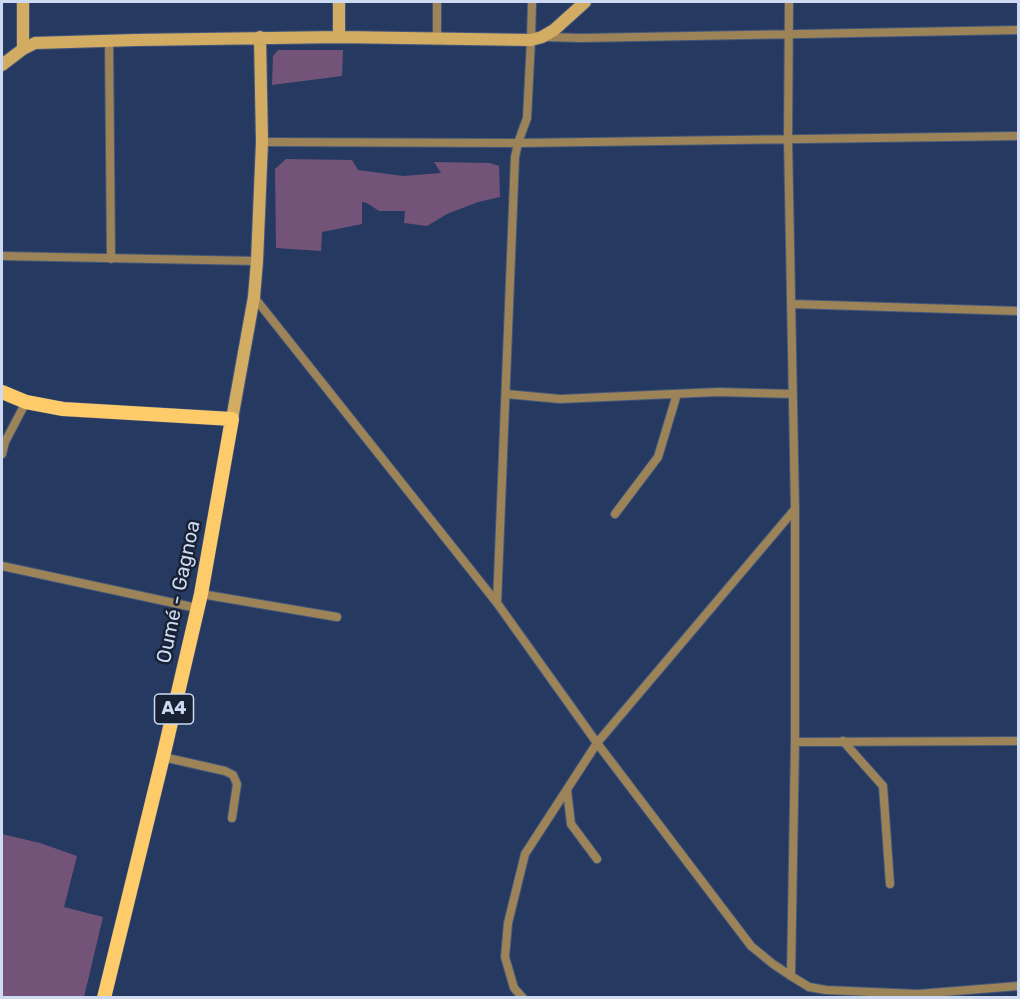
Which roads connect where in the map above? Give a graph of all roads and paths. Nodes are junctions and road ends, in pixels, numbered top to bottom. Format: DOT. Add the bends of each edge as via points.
graph roads {
  1 [pos="23,2"];
  2 [pos="339,2"];
  3 [pos="437,2"];
  4 [pos="532,2"];
  5 [pos="585,2"];
  6 [pos="789,2"];
  7 [pos="1018,30"];
  8 [pos="789,35"];
  9 [pos="260,37"];
  10 [pos="339,37"];
  11 [pos="437,38"];
  12 [pos="537,38"];
  13 [pos="109,41"];
  14 [pos="23,49"];
  15 [pos="2,65"];
  16 [pos="1018,136"];
  17 [pos="788,139"];
  18 [pos="262,142"];
  19 [pos="518,142"];
  20 [pos="2,256"];
  21 [pos="111,259"];
  22 [pos="257,261"];
  23 [pos="254,297"];
  24 [pos="792,304"];
  25 [pos="1018,311"];
  26 [pos="2,392"];
  27 [pos="506,394"];
  28 [pos="677,394"];
  29 [pos="792,394"];
  30 [pos="26,402"];
  31 [pos="232,419"];
  32 [pos="2,454"];
  33 [pos="795,509"];
  34 [pos="615,514"];
  35 [pos="2,566"];
  36 [pos="201,594"];
  37 [pos="497,603"];
  38 [pos="197,608"];
  39 [pos="337,617"];
  40 [pos="843,741"];
  41 [pos="1018,741"];
  42 [pos="795,742"];
  43 [pos="597,743"];
  44 [pos="163,756"];
  45 [pos="567,789"];
  46 [pos="231,818"];
  47 [pos="597,859"];
  48 [pos="890,884"];
  49 [pos="791,976"];
  50 [pos="1018,986"];
  51 [pos="908,996"];
  52 [pos="104,998"];
  53 [pos="524,998"];
  1 -- 14 [label="main road"];
  2 -- 10 [label="main road"];
  3 -- 11 [label="street"];
  4 -- 12 [label="street"];
  5 -- 12 [label="main road" via="554,30"];
  6 -- 8 [label="street"];
  7 -- 8 [label="street"];
  8 -- 12 [label="street"];
  8 -- 17 [label="street"];
  9 -- 10 [label="main road"];
  9 -- 13 [label="main road"];
  9 -- 18 [label="main road"];
  10 -- 11 [label="main road"];
  11 -- 12 [label="main road"];
  12 -- 19 [label="street" via="527,118"];
  13 -- 14 [label="main road" via="35,44"];
  13 -- 21 [label="street"];
  14 -- 15 [label="main road"];
  16 -- 17 [label="street"];
  17 -- 19 [label="street"];
  17 -- 24 [label="street"];
  18 -- 19 [label="street"];
  18 -- 22 [label="main road"];
  19 -- 27 [label="street"];
  20 -- 21 [label="street"];
  21 -- 22 [label="street"];
  22 -- 23 [label="main road"];
  23 -- 31 [label="main road"];
  23 -- 37 [label="street"];
  24 -- 25 [label="street"];
  24 -- 29 [label="street"];
  26 -- 30 [label="main road"];
  27 -- 28 [label="street" via="560,399"];
  27 -- 37 [label="street"];
  28 -- 29 [label="street"];
  28 -- 34 [label="street" via="658,457"];
  29 -- 33 [label="street"];
  30 -- 31 [label="main road" via="63,409"];
  30 -- 32 [label="street"];
  31 -- 36 [label="main road, Oumé - Gagnoa / A4"];
  33 -- 42 [label="street"];
  33 -- 43 [label="street"];
  35 -- 38 [label="street"];
  36 -- 38 [label="main road, Oumé - Gagnoa / A4"];
  36 -- 39 [label="street"];
  37 -- 43 [label="street"];
  38 -- 44 [label="main road, Oumé - Gagnoa / A4"];
  40 -- 41 [label="street"];
  40 -- 42 [label="street"];
  40 -- 48 [label="street" via="883,786"];
  42 -- 49 [label="street"];
  43 -- 45 [label="street"];
  43 -- 49 [label="street" via="751,946"];
  44 -- 46 [label="street" via="233,775 237,784"];
  44 -- 52 [label="main road, Oumé - Gagnoa / A4"];
  45 -- 47 [label="street" via="571,824"];
  45 -- 53 [label="street" via="525,854 508,923 505,957 514,988"];
  49 -- 51 [label="street" via="809,987 826,990"];
  50 -- 51 [label="street"];
}
